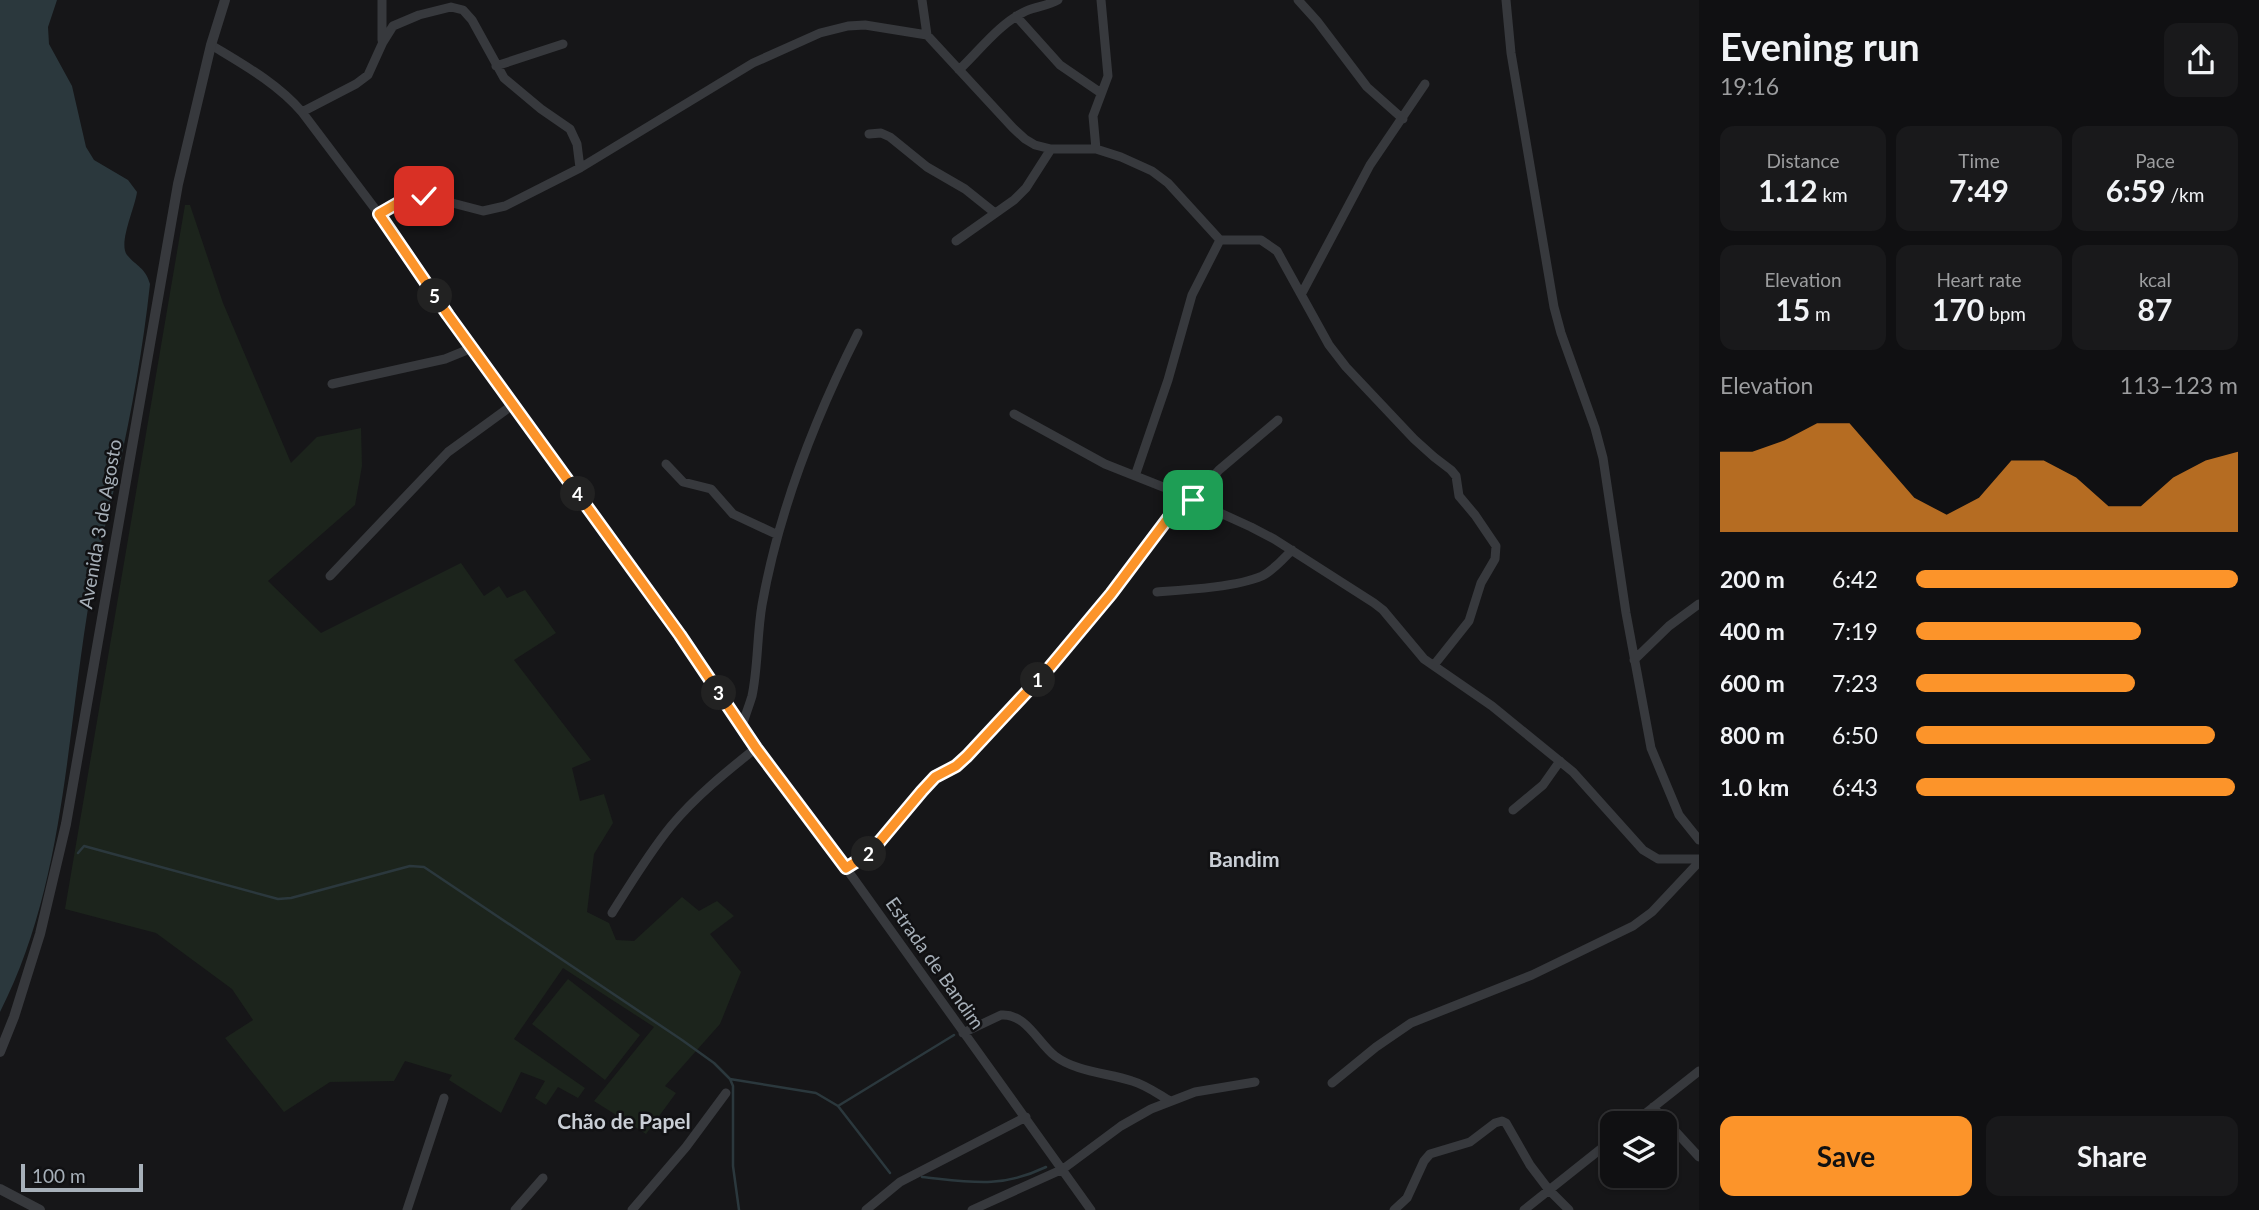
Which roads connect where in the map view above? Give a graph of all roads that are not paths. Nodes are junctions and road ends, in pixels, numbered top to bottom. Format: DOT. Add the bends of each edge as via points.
graph roads {
  1 [pos="225,0"];
  2 [pos="382,0"];
  3 [pos="922,0"];
  4 [pos="1058,0"];
  5 [pos="1101,0"];
  6 [pos="1298,0"];
  7 [pos="1506,0"];
  8 [pos="447,4"];
  9 [pos="1016,16"];
  10 [pos="928,36"];
  11 [pos="383,42"];
  12 [pos="564,44"];
  13 [pos="211,45"];
  14 [pos="496,66"];
  15 [pos="959,70"];
  16 [pos="1425,84"];
  17 [pos="1101,93"];
  18 [pos="302,112"];
  19 [pos="1403,119"];
  20 [pos="869,134"];
  21 [pos="1051,149"];
  22 [pos="1096,149"];
  23 [pos="580,168"];
  24 [pos="995,213"];
  25 [pos="379,214"];
  26 [pos="1220,240"];
  27 [pos="956,241"];
  28 [pos="1302,293"];
  29 [pos="859,332"];
  30 [pos="472,348"];
  31 [pos="332,384"];
  32 [pos="513,404"];
  33 [pos="1014,414"];
  34 [pos="1278,420"];
  35 [pos="666,464"];
  36 [pos="1135,476"];
  37 [pos="1188,499"];
  38 [pos="778,535"];
  39 [pos="1292,551"];
  40 [pos="330,576"];
  41 [pos="1157,592"];
  42 [pos="1699,604"];
  43 [pos="1634,660"];
  44 [pos="1434,665"];
  45 [pos="741,726"];
  46 [pos="756,748"];
  47 [pos="1560,761"];
  48 [pos="1513,810"];
  49 [pos="1699,840"];
  50 [pos="1699,860"];
  51 [pos="846,868"];
  52 [pos="612,913"];
  53 [pos="963,1033"];
  54 [pos="0,1052"];
  55 [pos="1699,1070"];
  56 [pos="1255,1082"];
  57 [pos="1332,1083"];
  58 [pos="726,1093"];
  59 [pos="444,1098"];
  60 [pos="1170,1101"];
  61 [pos="1653,1107"];
  62 [pos="1648,1111"];
  63 [pos="1026,1117"];
  64 [pos="1600,1150"];
  65 [pos="1699,1157"];
  66 [pos="1063,1169"];
  67 [pos="543,1178"];
  68 [pos="0,1189"];
  69 [pos="1549,1190"];
  70 [pos="40,1210"];
  71 [pos="407,1210"];
  72 [pos="515,1210"];
  73 [pos="632,1210"];
  74 [pos="866,1210"];
  75 [pos="972,1210"];
  76 [pos="1091,1210"];
  77 [pos="1394,1210"];
  78 [pos="1524,1210"];
  79 [pos="1569,1210"];
  1 -- 13 [label="street, Avenida 3 de Agosto"];
  2 -- 11 [label="street"];
  3 -- 10 [label="street"];
  4 -- 9 [label="street"];
  5 -- 17 [label="street" via="1108,66"];
  6 -- 19 [label="street" via="1367,87"];
  7 -- 43 [label="street" via="1554,307 1604,458"];
  8 -- 11 [label="street" via="393,26"];
  8 -- 14 [label="street" via="463,10 472,20"];
  9 -- 15 [label="street"];
  9 -- 17 [label="street" via="1060,65"];
  10 -- 15 [label="street"];
  10 -- 23 [label="street" via="865,25 820,33 754,63"];
  11 -- 18 [label="street" via="368,75"];
  12 -- 14 [label="street"];
  13 -- 18 [label="street, Estrada de Bandim" via="255,72"];
  13 -- 54 [label="street, Avenida 3 de Agosto" via="169,230 66,824 40,934"];
  14 -- 23 [label="street" via="513,86 570,129"];
  15 -- 21 [label="street" via="1025,139"];
  16 -- 19 [label="street"];
  17 -- 22 [label="street" via="1093,116"];
  18 -- 25 [label="street, Estrada de Bandim"];
  19 -- 28 [label="street" via="1370,165"];
  20 -- 24 [label="street" via="890,137"];
  21 -- 22 [label="street"];
  21 -- 24 [label="street" via="1026,188"];
  22 -- 26 [label="street" via="1152,171"];
  23 -- 25 [label="street" via="491,211 417,196"];
  24 -- 27 [label="street"];
  25 -- 30 [label="street, Estrada de Bandim"];
  26 -- 28 [label="street" via="1270,244"];
  26 -- 36 [label="street" via="1192,295"];
  28 -- 44 [label="street" via="1346,367 1456,476 1459,496 1496,546 1469,621"];
  29 -- 38 [label="street" via="814,429"];
  30 -- 31 [label="street" via="445,359"];
  30 -- 32 [label="street, Estrada de Bandim"];
  32 -- 40 [label="street" via="441,459"];
  32 -- 45 [label="street, Estrada de Bandim"];
  33 -- 36 [label="street"];
  34 -- 37 [label="street"];
  35 -- 38 [label="street" via="683,482 711,489 733,514"];
  36 -- 37 [label="street"];
  37 -- 39 [label="street"];
  37 -- 51 [label="street" via="1050,667 967,756 935,777 870,853"];
  38 -- 45 [label="street" via="762,604 752,695"];
  39 -- 41 [label="street" via="1260,577"];
  39 -- 44 [label="street" via="1383,610 1417,652"];
  42 -- 43 [label="street"];
  43 -- 49 [label="street" via="1651,748 1679,815"];
  44 -- 47 [label="street"];
  45 -- 46 [label="street, Estrada de Bandim"];
  46 -- 51 [label="street, Estrada de Bandim"];
  46 -- 52 [label="street" via="673,824"];
  47 -- 48 [label="street" via="1543,785"];
  47 -- 50 [label="street" via="1653,857"];
  50 -- 57 [label="street" via="1652,912 1633,926 1532,975 1411,1023"];
  51 -- 53 [label="street, Estrada de Bandim"];
  53 -- 60 [label="street" via="1008,1015 1031,1029 1066,1063 1134,1081"];
  53 -- 63 [label="street, Estrada de Bandim"];
  55 -- 61 [label="street"];
  56 -- 60 [label="street"];
  58 -- 73 [label="street"];
  59 -- 71 [label="street"];
  60 -- 66 [label="street" via="1121,1126"];
  61 -- 62 [label="street"];
  61 -- 65 [label="street"];
  63 -- 66 [label="street, Estrada de Bandim"];
  63 -- 74 [label="street" via="900,1182"];
  64 -- 69 [label="street"];
  66 -- 75 [label="street"];
  66 -- 76 [label="street, Estrada de Bandim"];
  67 -- 72 [label="street"];
  68 -- 70 [label="street"];
  69 -- 77 [label="street" via="1502,1121 1470,1142 1430,1154 1407,1198"];
  69 -- 78 [label="street"];
  69 -- 79 [label="street"];
}
